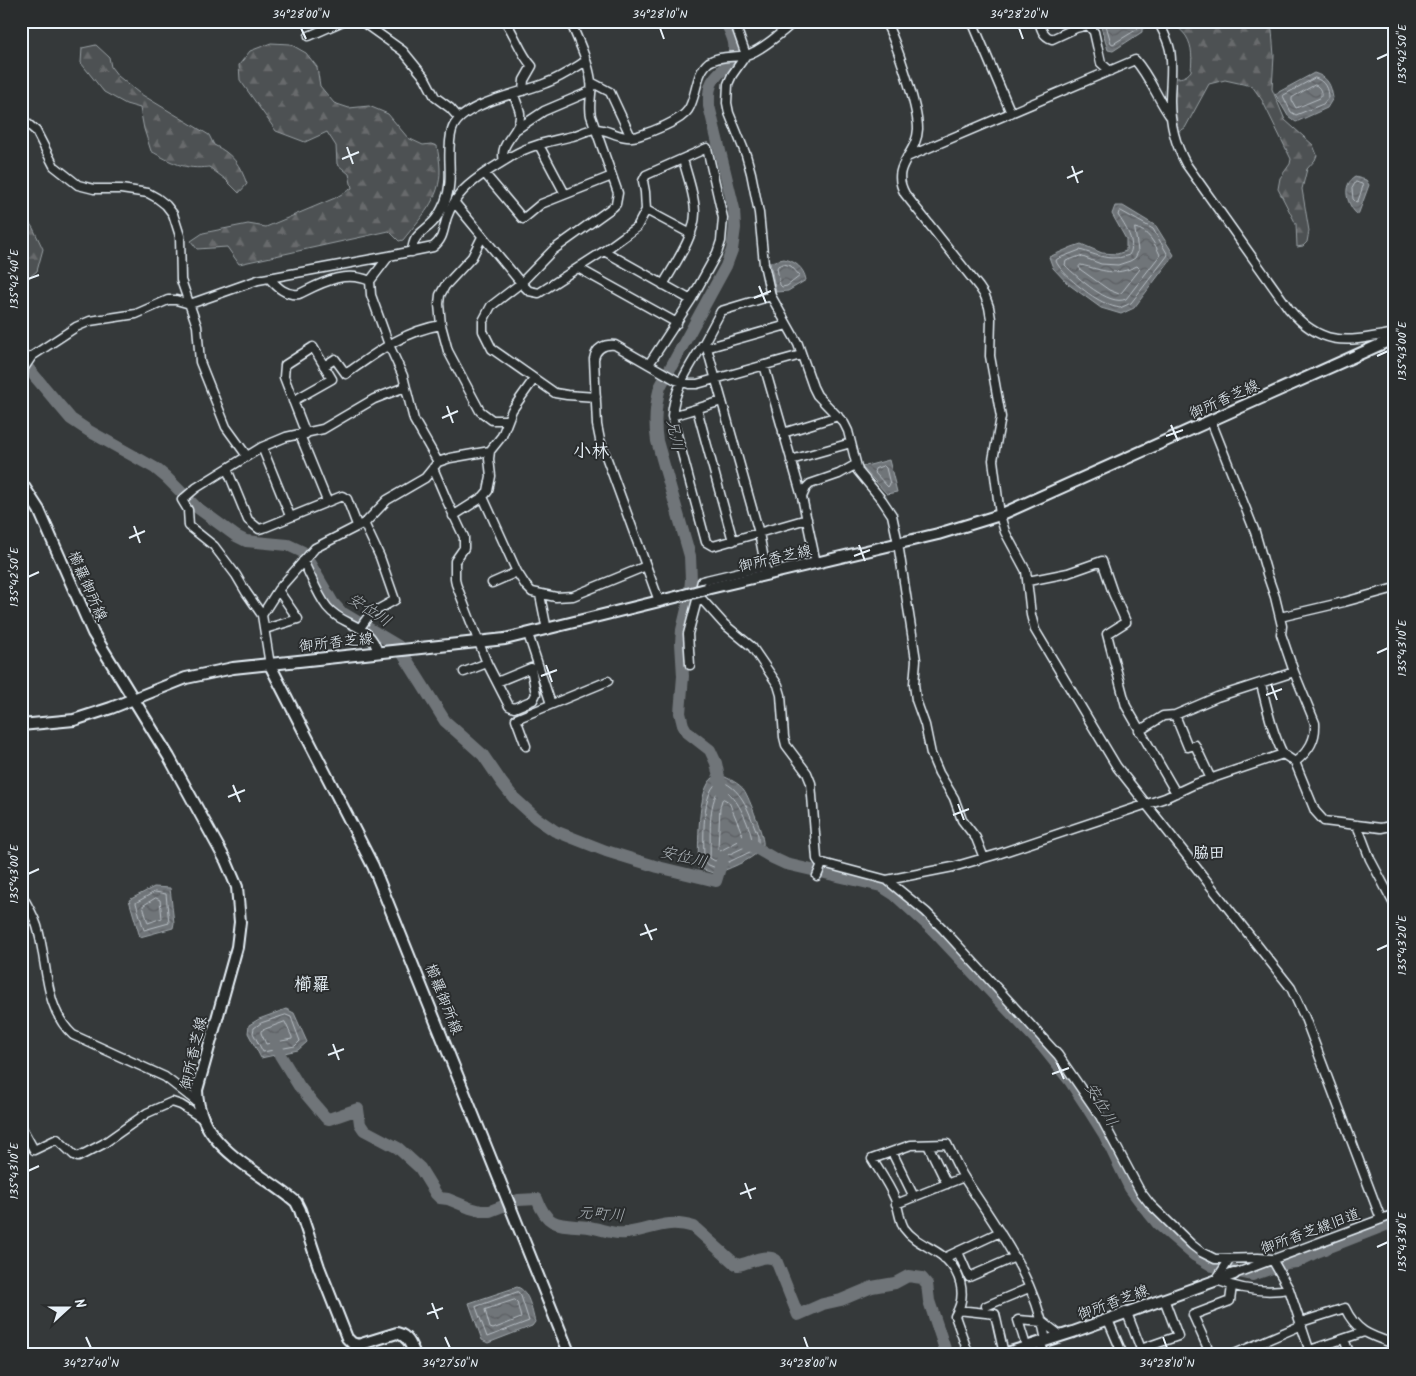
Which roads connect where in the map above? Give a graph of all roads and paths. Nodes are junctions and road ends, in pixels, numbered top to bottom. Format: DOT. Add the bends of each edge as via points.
graph roads {
  1 [pos="342,21"];
  2 [pos="362,21"];
  3 [pos="505,21"];
  4 [pos="570,21"];
  5 [pos="734,21"];
  6 [pos="795,21"];
  7 [pos="884,21"];
  8 [pos="972,21"];
  9 [pos="1039,21"];
  10 [pos="1158,21"];
  11 [pos="1088,23"];
  12 [pos="309,36"];
  13 [pos="744,55"];
  14 [pos="586,61"];
  15 [pos="1110,71"];
  16 [pos="591,82"];
  17 [pos="523,91"];
  18 [pos="592,91"];
  19 [pos="514,94"];
  20 [pos="1011,113"];
  21 [pos="1170,116"];
  22 [pos="21,118"];
  23 [pos="459,118"];
  24 [pos="517,129"];
  25 [pos="595,129"];
  26 [pos="631,138"];
  27 [pos="539,145"];
  28 [pos="907,157"];
  29 [pos="683,159"];
  30 [pos="504,161"];
  31 [pos="485,174"];
  32 [pos="612,176"];
  33 [pos="565,194"];
  34 [pos="455,203"];
  35 [pos="646,210"];
  36 [pos="691,234"];
  37 [pos="482,238"];
  38 [pos="604,251"];
  39 [pos="412,252"];
  40 [pos="389,256"];
  41 [pos="578,268"];
  42 [pos="269,278"];
  43 [pos="370,281"];
  44 [pos="521,283"];
  45 [pos="663,284"];
  46 [pos="771,296"];
  47 [pos="691,300"];
  48 [pos="190,304"];
  49 [pos="677,323"];
  50 [pos="787,324"];
  51 [pos="441,325"];
  52 [pos="1395,333"];
  53 [pos="1395,338"];
  54 [pos="706,344"];
  55 [pos="389,345"];
  56 [pos="801,355"];
  57 [pos="649,364"];
  58 [pos="764,365"];
  59 [pos="324,366"];
  60 [pos="534,379"];
  61 [pos="715,379"];
  62 [pos="679,381"];
  63 [pos="21,385"];
  64 [pos="405,386"];
  65 [pos="596,397"];
  66 [pos="294,401"];
  67 [pos="722,401"];
  68 [pos="697,408"];
  69 [pos="672,416"];
  70 [pos="838,416"];
  71 [pos="507,420"];
  72 [pos="1211,421"];
  73 [pos="783,433"];
  74 [pos="303,434"];
  75 [pos="851,442"];
  76 [pos="262,447"];
  77 [pos="490,451"];
  78 [pos="247,456"];
  79 [pos="791,460"];
  80 [pos="435,465"];
  81 [pos="855,465"];
  82 [pos="228,469"];
  83 [pos="21,482"];
  84 [pos="483,497"];
  85 [pos="802,497"];
  86 [pos="327,502"];
  87 [pos="1000,515"];
  88 [pos="290,516"];
  89 [pos="454,516"];
  90 [pos="807,519"];
  91 [pos="360,524"];
  92 [pos="759,533"];
  93 [pos="733,540"];
  94 [pos="898,543"];
  95 [pos="303,561"];
  96 [pos="816,564"];
  97 [pos="646,566"];
  98 [pos="766,570"];
  99 [pos="517,572"];
  100 [pos="1028,581"];
  101 [pos="1395,588"];
  102 [pos="278,590"];
  103 [pos="500,590"];
  104 [pos="702,592"];
  105 [pos="540,595"];
  106 [pos="659,600"];
  107 [pos="262,616"];
  108 [pos="1280,617"];
  109 [pos="362,624"];
  110 [pos="265,629"];
  111 [pos="547,630"];
  112 [pos="528,634"];
  113 [pos="479,643"];
  114 [pos="378,653"];
  115 [pos="487,663"];
  116 [pos="270,665"];
  117 [pos="690,665"];
  118 [pos="464,672"];
  119 [pos="1294,672"];
  120 [pos="608,681"];
  121 [pos="497,682"];
  122 [pos="1261,684"];
  123 [pos="132,699"];
  124 [pos="551,704"];
  125 [pos="1175,714"];
  126 [pos="21,725"];
  127 [pos="1140,731"];
  128 [pos="526,746"];
  129 [pos="1283,754"];
  130 [pos="1295,762"];
  131 [pos="1211,778"];
  132 [pos="1176,793"];
  133 [pos="1145,804"];
  134 [pos="1357,825"];
  135 [pos="1395,826"];
  136 [pos="984,858"];
  137 [pos="822,864"];
  138 [pos="818,876"];
  139 [pos="887,880"];
  140 [pos="21,894"];
  141 [pos="1395,906"];
  142 [pos="197,1102"];
  143 [pos="203,1119"];
  144 [pos="21,1126"];
  145 [pos="928,1144"];
  146 [pos="892,1152"];
  147 [pos="964,1177"];
  148 [pos="947,1184"];
  149 [pos="914,1197"];
  150 [pos="896,1204"];
  151 [pos="1395,1214"];
  152 [pos="1381,1219"];
  153 [pos="1000,1232"];
  154 [pos="958,1252"];
  155 [pos="1015,1257"];
  156 [pos="944,1258"];
  157 [pos="1229,1261"];
  158 [pos="1273,1261"];
  159 [pos="1234,1274"];
  160 [pos="1219,1276"];
  161 [pos="1232,1286"];
  162 [pos="1029,1288"];
  163 [pos="1289,1289"];
  164 [pos="1164,1300"];
  165 [pos="986,1306"];
  166 [pos="958,1310"];
  167 [pos="1127,1313"];
  168 [pos="1108,1320"];
  169 [pos="1043,1322"];
  170 [pos="1302,1324"];
  171 [pos="1364,1332"];
  172 [pos="1062,1336"];
  173 [pos="1344,1339"];
  174 [pos="1043,1341"];
  175 [pos="1395,1344"];
  176 [pos="1026,1346"];
  177 [pos="1311,1352"];
  178 [pos="1009,1353"];
  179 [pos="415,1355"];
  180 [pos="570,1355"];
  181 [pos="969,1355"];
  182 [pos="1045,1355"];
  183 [pos="1123,1355"];
  184 [pos="1211,1355"];
  185 [pos="1232,1355"];
  186 [pos="1350,1355"];
  1 -- 12 [label="street"];
  2 -- 23 [label="street" via="403,51 426,78 435,97"];
  3 -- 17 [label="street" via="532,66 524,80"];
  4 -- 14 [label="street"];
  5 -- 13 [label="street"];
  6 -- 13 [label="street" via="760,49"];
  7 -- 28 [label="street" via="915,107 916,141"];
  8 -- 20 [label="street"];
  9 -- 11 [label="street" via="1042,32 1052,39"];
  10 -- 21 [label="street" via="1166,37 1171,61"];
  11 -- 15 [label="street" via="1094,32 1101,63"];
  13 -- 26 [label="street" via="709,62 692,104 682,116"];
  13 -- 46 [label="street" via="732,75 727,93 728,113 754,182"];
  14 -- 16 [label="street"];
  14 -- 17 [label="street" via="556,79"];
  15 -- 20 [label="street"];
  15 -- 21 [label="street" via="1135,60"];
  16 -- 18 [label="street"];
  16 -- 26 [label="street" via="613,96"];
  17 -- 19 [label="street"];
  18 -- 24 [label="street" via="544,111"];
  18 -- 25 [label="street" via="590,110"];
  19 -- 23 [label="street" via="489,102"];
  19 -- 24 [label="street" via="520,114"];
  20 -- 28 [label="street"];
  21 -- 52 [label="street" via="1178,149 1186,164 1298,320 1322,336 1335,339"];
  22 -- 48 [label="street" via="36,131 54,166 78,185 148,193 166,205 173,214 180,236 181,280"];
  23 -- 39 [label="street" via="452,132 451,180 446,202 434,221 414,240"];
  24 -- 30 [label="street" via="503,150"];
  25 -- 26 [label="street"];
  25 -- 27 [label="street"];
  25 -- 32 [label="street"];
  27 -- 30 [label="street"];
  27 -- 33 [label="street"];
  28 -- 87 [label="street" via="900,168 900,186 979,286 989,307 990,356 1001,417 993,460"];
  29 -- 35 [label="street" via="646,175 643,181"];
  29 -- 36 [label="street" via="695,212"];
  29 -- 47 [label="street" via="708,148 723,218 722,241"];
  30 -- 31 [label="street"];
  31 -- 33 [label="street" via="523,218 541,204"];
  31 -- 34 [label="street" via="466,188"];
  32 -- 33 [label="street"];
  32 -- 44 [label="street" via="618,193 616,204 553,250"];
  34 -- 37 [label="street"];
  34 -- 39 [label="street" via="439,243"];
  35 -- 36 [label="street"];
  35 -- 38 [label="street" via="632,232"];
  36 -- 45 [label="street"];
  37 -- 44 [label="street"];
  37 -- 51 [label="street" via="472,257 440,294"];
  38 -- 41 [label="street"];
  38 -- 45 [label="street"];
  39 -- 40 [label="street"];
  40 -- 42 [label="street"];
  40 -- 43 [label="street"];
  41 -- 44 [label="street" via="539,292 529,291"];
  41 -- 49 [label="street"];
  42 -- 43 [label="street" via="292,295 335,278 354,276"];
  42 -- 48 [label="street"];
  43 -- 55 [label="street" via="371,294"];
  44 -- 60 [label="street" via="491,306 483,321 483,331 492,349"];
  45 -- 47 [label="street"];
  46 -- 50 [label="street"];
  46 -- 54 [label="street" via="721,311"];
  47 -- 49 [label="street"];
  48 -- 63 [label="street" via="168,300 136,314 90,321 76,327 28,360"];
  48 -- 78 [label="street" via="199,337 200,362 222,420"];
  49 -- 57 [label="street"];
  50 -- 54 [label="street"];
  50 -- 56 [label="street"];
  51 -- 55 [label="street" via="415,332"];
  51 -- 71 [label="street" via="448,351 480,411 492,420"];
  53 -- 72 [label="main road, 御所香芝線"];
  54 -- 61 [label="street"];
  54 -- 62 [label="street"];
  55 -- 59 [label="street" via="346,374 335,359"];
  55 -- 64 [label="street"];
  56 -- 58 [label="street"];
  56 -- 70 [label="street" via="817,395"];
  57 -- 62 [label="street"];
  57 -- 65 [label="street" via="615,345 608,344 598,349 594,359"];
  58 -- 61 [label="street"];
  58 -- 73 [label="street"];
  59 -- 66 [label="street" via="332,380"];
  59 -- 66 [label="street" via="313,347 285,365 284,377"];
  60 -- 65 [label="street" via="561,395"];
  60 -- 71 [label="street"];
  61 -- 62 [label="street" via="697,384"];
  61 -- 67 [label="street"];
  62 -- 69 [label="street"];
  64 -- 74 [label="street" via="374,399 323,429"];
  64 -- 80 [label="street" via="414,420"];
  65 -- 97 [label="street" via="600,440"];
  66 -- 74 [label="street"];
  67 -- 68 [label="street"];
  67 -- 92 [label="street"];
  68 -- 69 [label="street"];
  68 -- 93 [label="street"];
  69 -- 93 [label="street" via="706,542 713,546"];
  70 -- 73 [label="street"];
  70 -- 75 [label="street"];
  71 -- 77 [label="street" via="502,436"];
  72 -- 87 [label="main road, 御所香芝線"];
  72 -- 108 [label="street" via="1255,532"];
  73 -- 79 [label="street"];
  74 -- 76 [label="street"];
  74 -- 86 [label="street"];
  75 -- 79 [label="street"];
  75 -- 81 [label="street"];
  76 -- 78 [label="street"];
  76 -- 88 [label="street"];
  77 -- 80 [label="street" via="450,458"];
  77 -- 84 [label="street" via="491,484"];
  78 -- 82 [label="street"];
  79 -- 85 [label="street"];
  80 -- 89 [label="street"];
  80 -- 91 [label="street" via="425,478 387,500"];
  81 -- 85 [label="street" via="810,484"];
  81 -- 94 [label="street" via="888,507"];
  82 -- 88 [label="street" via="253,525 259,529"];
  82 -- 107 [label="street" via="182,500 188,510 189,526 214,546"];
  83 -- 123 [label="main road, 櫛羅御所線" via="39,510 93,634"];
  84 -- 89 [label="street"];
  84 -- 99 [label="street"];
  85 -- 90 [label="street"];
  86 -- 88 [label="street"];
  86 -- 91 [label="street" via="342,496 347,499"];
  87 -- 94 [label="main road, 御所香芝線"];
  87 -- 100 [label="street"];
  89 -- 113 [label="street" via="465,542 455,562 454,578"];
  90 -- 92 [label="street"];
  90 -- 96 [label="street"];
  91 -- 95 [label="street" via="323,543"];
  91 -- 109 [label="street" via="380,557 395,600 377,609"];
  92 -- 93 [label="street"];
  92 -- 98 [label="street"];
  94 -- 96 [label="main road, 御所香芝線"];
  94 -- 136 [label="street" via="916,660 915,692 929,746 959,815 976,838"];
  95 -- 102 [label="street"];
  95 -- 109 [label="street" via="327,607 335,614"];
  96 -- 98 [label="main road, 御所香芝線"];
  97 -- 105 [label="street" via="573,596 556,598"];
  97 -- 106 [label="street"];
  98 -- 104 [label="main road, 御所香芝線"];
  99 -- 103 [label="street" via="494,582"];
  99 -- 105 [label="street" via="532,592"];
  100 -- 127 [label="street" via="1068,573 1102,561 1126,622 1107,634 1126,706"];
  100 -- 133 [label="street" via="1035,630 1110,758"];
  101 -- 108 [label="street"];
  102 -- 107 [label="street"];
  102 -- 110 [label="street" via="298,619"];
  104 -- 106 [label="main road, 御所香芝線, bridge"];
  104 -- 117 [label="street" via="688,634"];
  104 -- 137 [label="street" via="724,624 752,647 778,685 786,745 807,773 810,783 817,858"];
  105 -- 111 [label="street"];
  106 -- 111 [label="main road, 御所香芝線"];
  107 -- 110 [label="street"];
  108 -- 119 [label="street" via="1281,634"];
  109 -- 114 [label="street"];
  110 -- 116 [label="street"];
  111 -- 112 [label="main road, 御所香芝線"];
  112 -- 113 [label="main road, 御所香芝線"];
  112 -- 124 [label="street"];
  113 -- 114 [label="main road, 御所香芝線"];
  113 -- 115 [label="street"];
  114 -- 116 [label="main road, 御所香芝線"];
  115 -- 118 [label="street"];
  115 -- 121 [label="street"];
  116 -- 123 [label="main road, 御所香芝線" via="233,668 186,678"];
  116 -- 180 [label="main road, 櫛羅御所線" via="374,866"];
  119 -- 122 [label="street"];
  119 -- 130 [label="street" via="1313,715 1315,731 1309,748"];
  120 -- 124 [label="street"];
  121 -- 121 [label="street" via="509,706 514,708 533,700 536,694 531,668"];
  122 -- 125 [label="street"];
  122 -- 129 [label="street"];
  123 -- 126 [label="main road, 御所香芝線" via="74,720"];
  123 -- 142 [label="main road, 御所香芝線" via="169,757 237,887 240,922 237,947 200,1078"];
  124 -- 128 [label="street" via="516,718"];
  125 -- 127 [label="street" via="1163,716"];
  125 -- 131 [label="street" via="1188,747 1195,744"];
  127 -- 132 [label="street"];
  129 -- 130 [label="street"];
  129 -- 131 [label="street"];
  130 -- 134 [label="street" via="1320,817 1324,821"];
  131 -- 132 [label="street"];
  132 -- 133 [label="street"];
  133 -- 136 [label="street"];
  133 -- 152 [label="street" via="1291,988"];
  134 -- 135 [label="street"];
  134 -- 141 [label="street" via="1370,860"];
  136 -- 139 [label="street"];
  137 -- 138 [label="street"];
  137 -- 139 [label="street"];
  139 -- 157 [label="street" via="943,929 1058,1055 1100,1116 1132,1178 1150,1204 1201,1252"];
  140 -- 142 [label="street" via="37,926 50,994 66,1029 165,1077"];
  142 -- 143 [label="main road, 御所香芝線"];
  143 -- 144 [label="street" via="172,1102 147,1113 78,1157 57,1139 34,1150"];
  143 -- 179 [label="main road, 御所香芝線" via="233,1156 296,1202 347,1338 358,1345 397,1333 408,1339"];
  145 -- 146 [label="street" via="911,1145"];
  145 -- 147 [label="street" via="947,1144"];
  145 -- 148 [label="street"];
  146 -- 149 [label="street"];
  146 -- 150 [label="street" via="872,1159"];
  147 -- 148 [label="street"];
  147 -- 153 [label="street"];
  148 -- 149 [label="street"];
  149 -- 150 [label="street"];
  150 -- 156 [label="street" via="906,1231"];
  151 -- 152 [label="street, 御所香芝線旧道"];
  152 -- 158 [label="street, 御所香芝線旧道"];
  153 -- 154 [label="street"];
  153 -- 155 [label="street"];
  154 -- 155 [label="street" via="969,1277"];
  154 -- 156 [label="street"];
  155 -- 162 [label="street"];
  156 -- 166 [label="street" via="961,1286 962,1304"];
  157 -- 158 [label="street" via="1258,1258"];
  157 -- 160 [label="street"];
  158 -- 159 [label="street, 御所香芝線旧道"];
  158 -- 163 [label="street"];
  159 -- 160 [label="main road, 御所香芝線"];
  160 -- 161 [label="street"];
  160 -- 164 [label="main road, 御所香芝線"];
  161 -- 163 [label="street" via="1276,1291"];
  161 -- 184 [label="street" via="1230,1301 1193,1315"];
  162 -- 165 [label="street"];
  162 -- 169 [label="street"];
  163 -- 170 [label="street"];
  164 -- 167 [label="main road, 御所香芝線"];
  164 -- 167 [label="street" via="1178,1336 1141,1349"];
  166 -- 178 [label="street" via="994,1314"];
  166 -- 181 [label="street" via="955,1316"];
  167 -- 168 [label="main road, 御所香芝線"];
  168 -- 172 [label="main road, 御所香芝線"];
  168 -- 183 [label="street"];
  169 -- 172 [label="street"];
  169 -- 174 [label="street"];
  169 -- 176 [label="street" via="1018,1320"];
  170 -- 171 [label="street" via="1345,1308"];
  170 -- 177 [label="street"];
  170 -- 185 [label="street"];
  171 -- 173 [label="street"];
  171 -- 175 [label="street"];
  172 -- 174 [label="main road, 御所香芝線"];
  173 -- 177 [label="street"];
  173 -- 186 [label="street"];
  174 -- 176 [label="main road, 御所香芝線"];
  174 -- 182 [label="street"];
  176 -- 178 [label="main road, 御所香芝線"];
}
